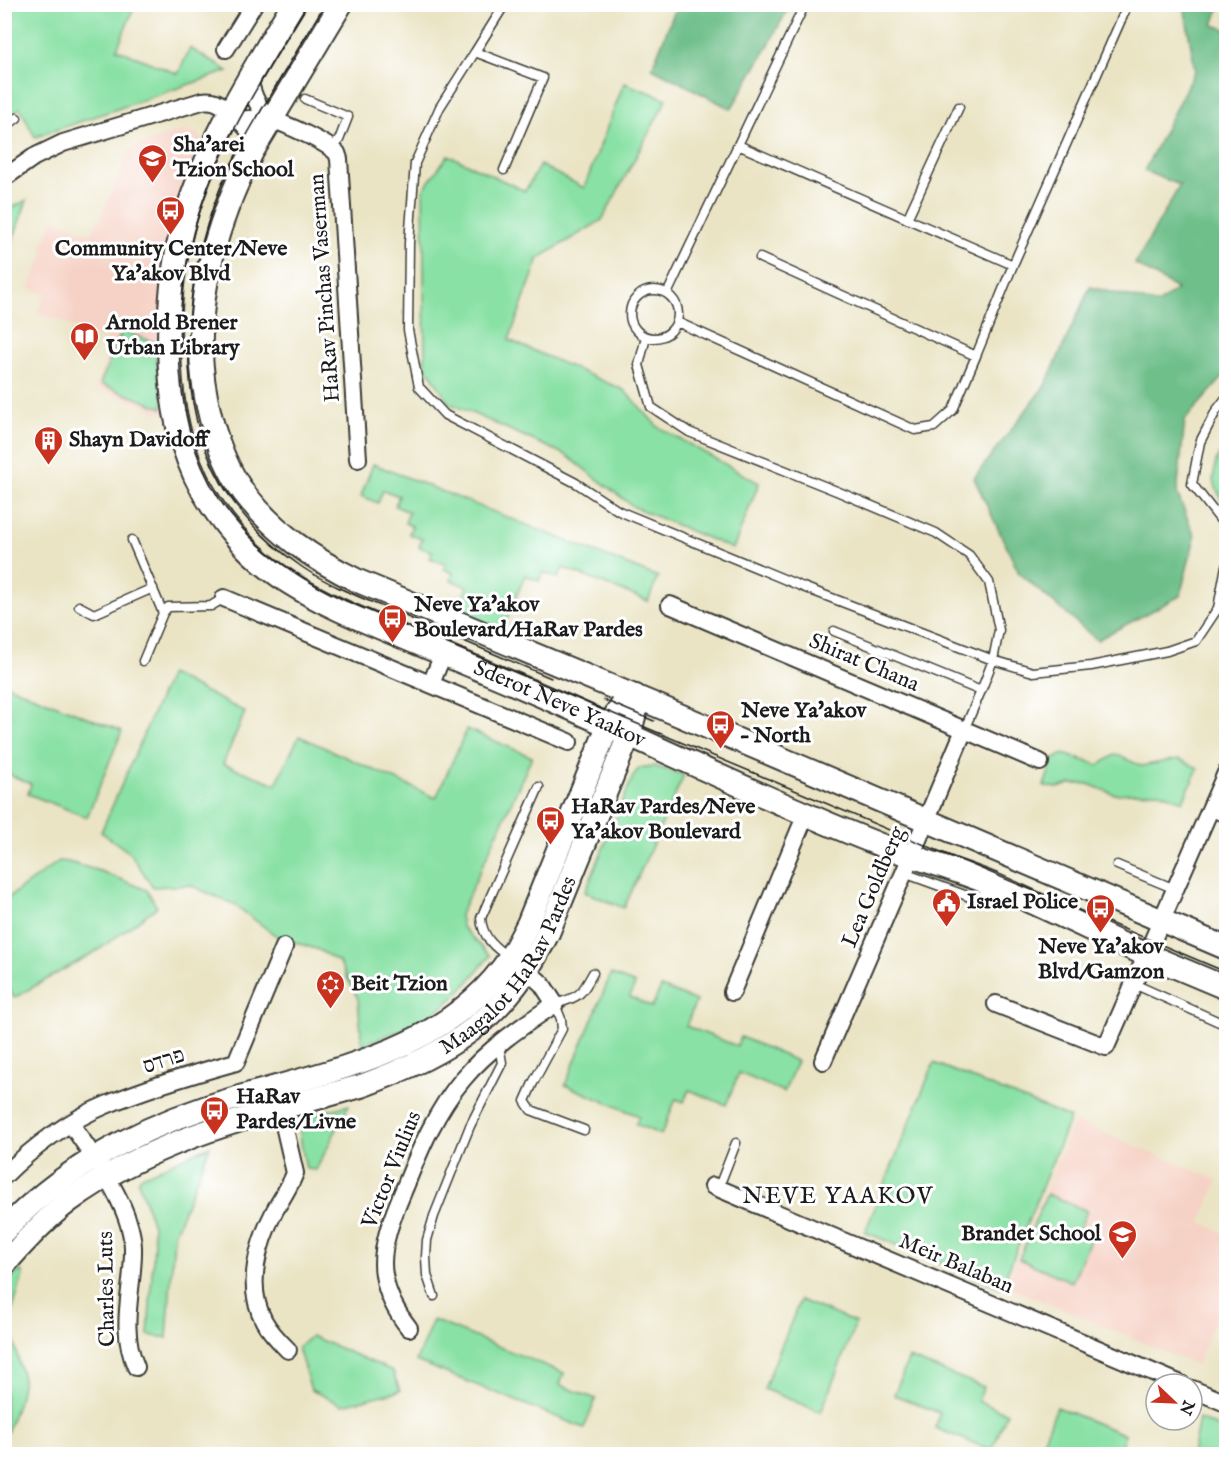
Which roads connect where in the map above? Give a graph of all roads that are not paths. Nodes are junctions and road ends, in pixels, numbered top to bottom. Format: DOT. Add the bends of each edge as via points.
graph roads {
  1 [pos="254,4"];
  2 [pos="293,4"];
  3 [pos="341,4"];
  4 [pos="505,4"];
  5 [pos="805,4"];
  6 [pos="1128,4"];
  7 [pos="226,49"];
  8 [pos="475,52"];
  9 [pos="249,79"];
  10 [pos="305,99"];
  11 [pos="959,107"];
  12 [pos="271,112"];
  13 [pos="17,118"];
  14 [pos="231,118"];
  15 [pos="4,128"];
  16 [pos="258,143"];
  17 [pos="738,145"];
  18 [pos="332,148"];
  19 [pos="504,170"];
  20 [pos="4,178"];
  21 [pos="907,219"];
  22 [pos="760,258"];
  23 [pos="1013,265"];
  24 [pos="667,294"];
  25 [pos="677,322"];
  26 [pos="646,337"];
  27 [pos="976,356"];
  28 [pos="1227,398"];
  29 [pos="358,459"];
  30 [pos="1227,526"];
  31 [pos="132,540"];
  32 [pos="1227,566"];
  33 [pos="153,588"];
  34 [pos="224,598"];
  35 [pos="670,605"];
  36 [pos="80,606"];
  37 [pos="164,613"];
  38 [pos="834,631"];
  39 [pos="443,654"];
  40 [pos="993,660"];
  41 [pos="143,661"];
  42 [pos="431,684"];
  43 [pos="981,692"];
  44 [pos="635,696"];
  45 [pos="608,726"];
  46 [pos="964,730"];
  47 [pos="629,735"];
  48 [pos="569,742"];
  49 [pos="1040,762"];
  50 [pos="1227,773"];
  51 [pos="539,787"];
  52 [pos="1210,811"];
  53 [pos="806,814"];
  54 [pos="1227,819"];
  55 [pos="927,820"];
  56 [pos="908,864"];
  57 [pos="1117,865"];
  58 [pos="1175,889"];
  59 [pos="1162,920"];
  60 [pos="284,947"];
  61 [pos="1227,948"];
  62 [pos="1147,955"];
  63 [pos="519,964"];
  64 [pos="593,973"];
  65 [pos="1134,984"];
  66 [pos="1227,988"];
  67 [pos="732,992"];
  68 [pos="555,1004"];
  69 [pos="996,1004"];
  70 [pos="1227,1025"];
  71 [pos="499,1045"];
  72 [pos="823,1061"];
  73 [pos="278,1098"];
  74 [pos="71,1124"];
  75 [pos="584,1130"];
  76 [pos="736,1143"];
  77 [pos="100,1168"];
  78 [pos="4,1176"];
  79 [pos="716,1188"];
  80 [pos="4,1231"];
  81 [pos="4,1265"];
  82 [pos="434,1296"];
  83 [pos="409,1328"];
  84 [pos="288,1350"];
  85 [pos="136,1367"];
  86 [pos="1152,1372"];
  87 [pos="1204,1394"];
  88 [pos="1227,1403"];
  1 -- 7 [label="street"];
  2 -- 9 [label="street, Sderot Neve Yaakov"];
  3 -- 12 [label="street, Sderot Neve Yaakov"];
  4 -- 8 [label="lane"];
  5 -- 17 [label="lane"];
  6 -- 23 [label="lane"];
  8 -- 19 [label="lane" via="543,78"];
  8 -- 40 [label="lane" via="440,107 415,163 408,330 419,387 445,415 576,483 619,511"];
  9 -- 12 [label="street" via="255,100"];
  9 -- 14 [label="street, Sderot Neve Yaakov"];
  10 -- 18 [label="lane" via="348,117"];
  11 -- 21 [label="lane"];
  12 -- 14 [label="street"];
  12 -- 16 [label="street, Sderot Neve Yaakov"];
  12 -- 18 [label="street, HaRav Pinchas Vaserman"];
  13 -- 15 [label="lane"];
  14 -- 16 [label="street"];
  14 -- 20 [label="street" via="182,108 63,143"];
  14 -- 39 [label="street, Sderot Neve Yaakov" via="205,164 188,208 172,289 170,386 181,441 196,479 238,540 285,580 349,615"];
  16 -- 44 [label="street, Sderot Neve Yaakov" via="227,206 212,254 200,349 213,428 243,491 278,530 329,567"];
  17 -- 21 [label="lane"];
  17 -- 24 [label="lane"];
  18 -- 29 [label="street, HaRav Pinchas Vaserman" via="339,159"];
  21 -- 23 [label="lane"];
  22 -- 27 [label="lane"];
  23 -- 27 [label="lane"];
  24 -- 25 [label="lane" via="677,308"];
  24 -- 26 [label="lane" via="646,291 633,302 630,320"];
  25 -- 26 [label="lane" via="663,336"];
  25 -- 27 [label="lane" via="915,430 934,427 953,410"];
  26 -- 40 [label="lane" via="639,365 651,407 689,432 936,533 969,555 989,582 999,630"];
  28 -- 30 [label="lane" via="1200,442 1192,484"];
  31 -- 33 [label="lane"];
  32 -- 40 [label="lane" via="1218,608 1196,641 1167,651 1091,666 1033,672"];
  33 -- 36 [label="lane" via="94,614"];
  33 -- 37 [label="lane"];
  34 -- 37 [label="lane" via="211,606 168,607"];
  34 -- 42 [label="street"];
  35 -- 46 [label="street, Shirat Chana"];
  37 -- 41 [label="lane"];
  38 -- 43 [label="lane"];
  39 -- 42 [label="street"];
  39 -- 45 [label="street, Sderot Neve Yaakov"];
  40 -- 43 [label="lane"];
  42 -- 48 [label="street"];
  43 -- 46 [label="lane"];
  44 -- 45 [label="street, Maagalot HaRav Pardes" via="621,707"];
  44 -- 47 [label="street, Maagalot HaRav Pardes"];
  44 -- 55 [label="street, Sderot Neve Yaakov"];
  45 -- 47 [label="street, Sderot Neve Yaakov"];
  45 -- 63 [label="street, Maagalot HaRav Pardes" via="528,924"];
  46 -- 49 [label="street, Shirat Chana"];
  46 -- 55 [label="street, Lea Goldberg"];
  47 -- 53 [label="street, Sderot Neve Yaakov"];
  47 -- 63 [label="street, Maagalot HaRav Pardes" via="548,933 538,953"];
  50 -- 52 [label="street"];
  51 -- 63 [label="lane" via="481,918 490,941"];
  52 -- 54 [label="lane"];
  52 -- 58 [label="street"];
  53 -- 56 [label="street, Sderot Neve Yaakov" via="879,844"];
  53 -- 67 [label="street"];
  55 -- 56 [label="street, Lea Goldberg"];
  55 -- 59 [label="street, Sderot Neve Yaakov"];
  56 -- 62 [label="street, Sderot Neve Yaakov" via="951,869"];
  56 -- 72 [label="street, Lea Goldberg"];
  57 -- 58 [label="lane"];
  58 -- 59 [label="street"];
  59 -- 61 [label="street, Sderot Neve Yaakov"];
  59 -- 62 [label="street"];
  60 -- 74 [label="street, פרדס" via="237,1062 113,1102"];
  62 -- 65 [label="street"];
  62 -- 66 [label="street, Sderot Neve Yaakov"];
  63 -- 68 [label="street" via="542,984"];
  63 -- 73 [label="street, Maagalot HaRav Pardes" via="438,1027"];
  64 -- 68 [label="lane" via="583,992"];
  65 -- 69 [label="street" via="1106,1047"];
  65 -- 70 [label="lane"];
  68 -- 71 [label="street, Victor Viulius"];
  68 -- 75 [label="lane" via="562,1029 525,1101 531,1110"];
  71 -- 82 [label="lane" via="502,1063 470,1126 434,1216 426,1257"];
  71 -- 83 [label="street, Victor Viulius" via="462,1080 442,1108 392,1220 383,1274 389,1295"];
  73 -- 77 [label="street, Maagalot HaRav Pardes" via="135,1161"];
  73 -- 84 [label="street" via="295,1173 265,1231 255,1270 255,1290 265,1323"];
  74 -- 77 [label="street, Charles Luts"];
  74 -- 78 [label="street, פרדס"];
  76 -- 79 [label="lane"];
  77 -- 80 [label="street, Maagalot HaRav Pardes" via="56,1183"];
  77 -- 81 [label="street, Maagalot HaRav Pardes"];
  77 -- 85 [label="street, Charles Luts" via="127,1216 133,1247 127,1330"];
  79 -- 86 [label="street, Meir Balaban"];
  87 -- 88 [label="street"];
}
